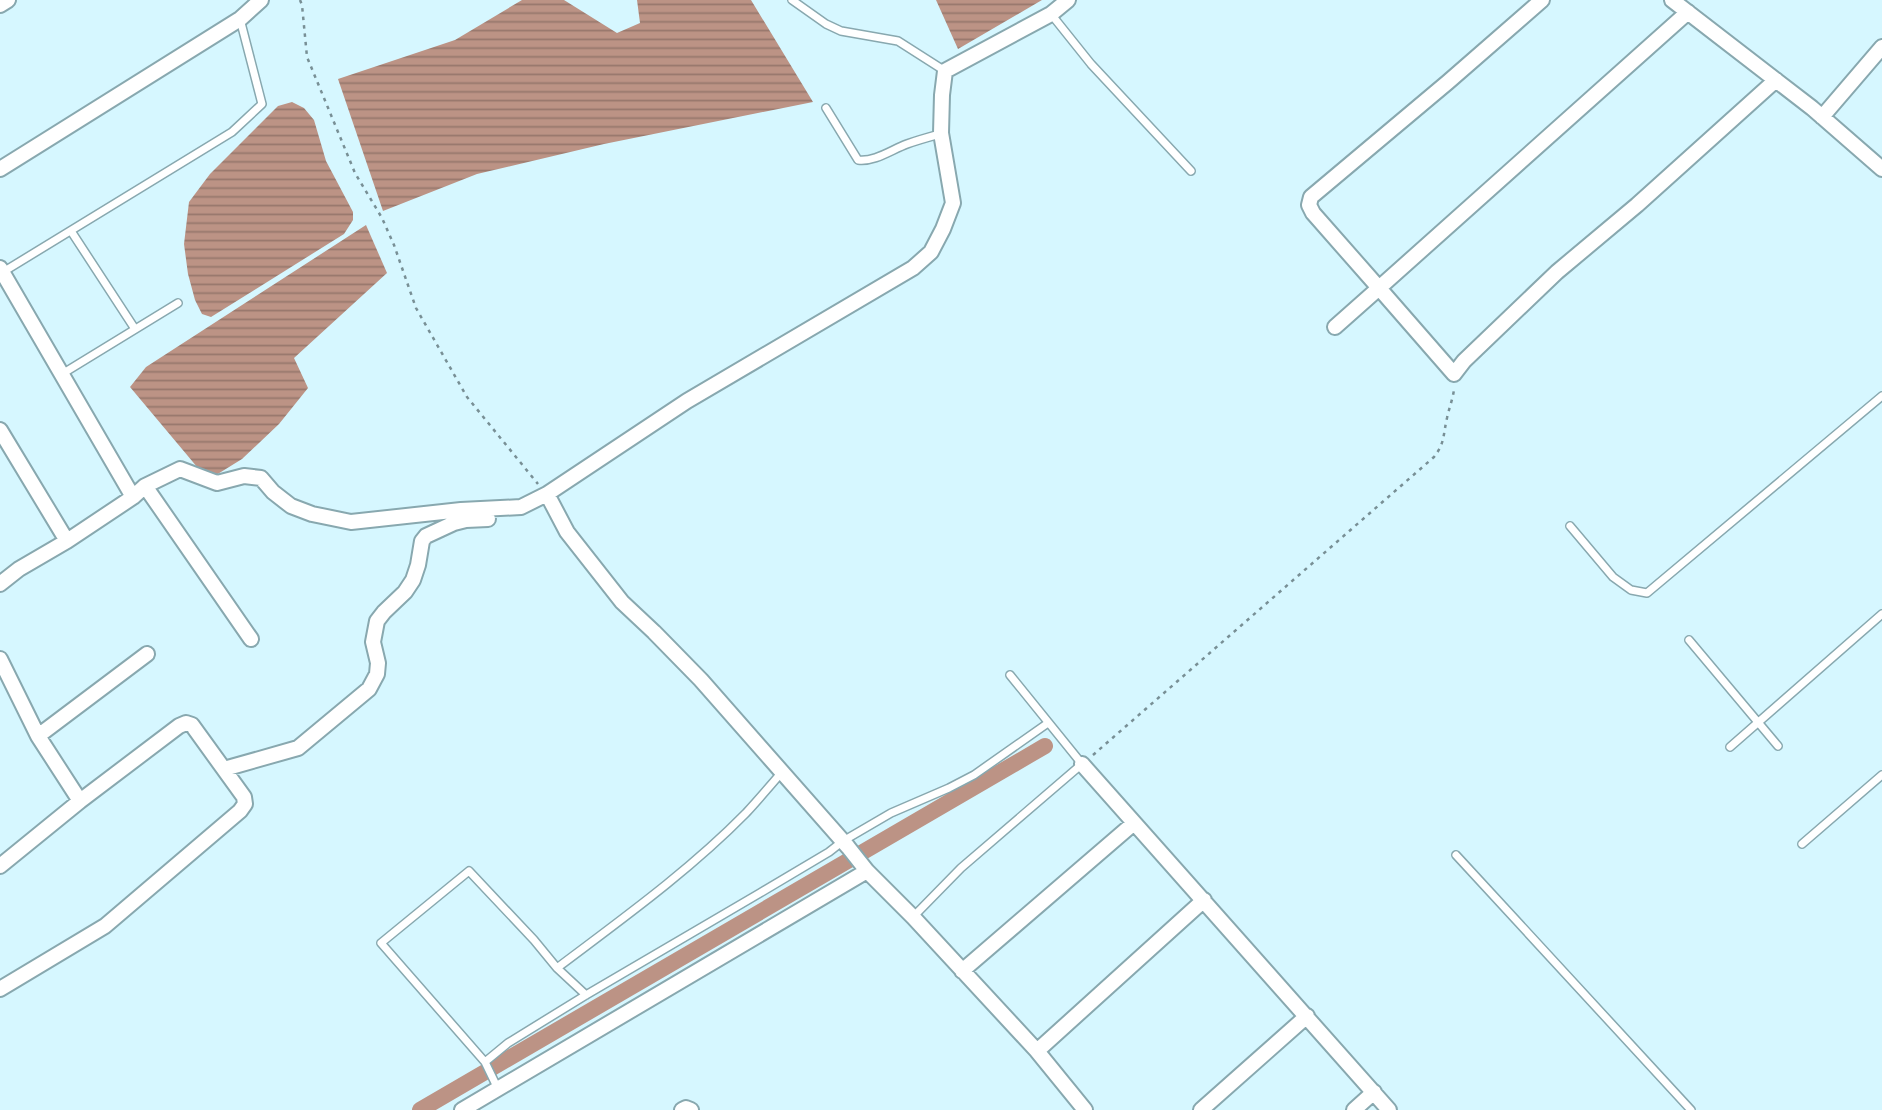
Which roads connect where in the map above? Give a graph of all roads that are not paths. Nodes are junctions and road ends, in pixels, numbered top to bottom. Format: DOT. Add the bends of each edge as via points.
graph roads {
  1 [pos="8,0"];
  2 [pos="261,0"];
  3 [pos="792,0"];
  4 [pos="1068,0"];
  5 [pos="1542,0"];
  6 [pos="1672,0"];
  7 [pos="0,5"];
  8 [pos="1688,12"];
  9 [pos="1051,14"];
  10 [pos="240,19"];
  11 [pos="1882,47"];
  12 [pos="945,71"];
  13 [pos="1776,80"];
  14 [pos="826,108"];
  15 [pos="1822,117"];
  16 [pos="941,134"];
  17 [pos="0,169"];
  18 [pos="1882,169"];
  19 [pos="1191,172"];
  20 [pos="71,231"];
  21 [pos="1,270"];
  22 [pos="1379,288"];
  23 [pos="178,303"];
  24 [pos="1335,327"];
  25 [pos="135,329"];
  26 [pos="62,374"];
  27 [pos="1882,396"];
  28 [pos="0,430"];
  29 [pos="145,486"];
  30 [pos="547,494"];
  31 [pos="133,497"];
  32 [pos="521,507"];
  33 [pos="1570,526"];
  34 [pos="67,541"];
  35 [pos="0,584"];
  36 [pos="1882,614"];
  37 [pos="251,639"];
  38 [pos="1689,640"];
  39 [pos="147,654"];
  40 [pos="0,659"];
  41 [pos="1010,675"];
  42 [pos="1758,722"];
  43 [pos="1048,723"];
  44 [pos="38,736"];
  45 [pos="1778,746"];
  46 [pos="1730,747"];
  47 [pos="1082,764"];
  48 [pos="224,769"];
  49 [pos="782,772"];
  50 [pos="1882,775"];
  51 [pos="80,801"];
  52 [pos="1134,823"];
  53 [pos="1802,844"];
  54 [pos="849,848"];
  55 [pos="1456,855"];
  56 [pos="0,866"];
  57 [pos="867,871"];
  58 [pos="1204,900"];
  59 [pos="912,917"];
  60 [pos="557,968"];
  61 [pos="962,971"];
  62 [pos="0,989"];
  63 [pos="586,995"];
  64 [pos="1307,1016"];
  65 [pos="1037,1051"];
  66 [pos="485,1062"];
  67 [pos="498,1089"];
  68 [pos="1374,1092"];
  69 [pos="462,1110"];
  70 [pos="682,1110"];
  71 [pos="691,1110"];
  72 [pos="1084,1110"];
  73 [pos="1201,1110"];
  74 [pos="1353,1110"];
  75 [pos="1389,1110"];
  76 [pos="1691,1110"];
  1 -- 7 [label="street"];
  2 -- 10 [label="street"];
  3 -- 12 [label="lane" via="841,31 898,41"];
  4 -- 9 [label="street"];
  5 -- 22 [label="street" via="1311,197 1312,213"];
  6 -- 8 [label="street"];
  8 -- 13 [label="street"];
  8 -- 22 [label="street"];
  9 -- 12 [label="street"];
  9 -- 19 [label="lane"];
  10 -- 17 [label="street"];
  10 -- 20 [label="lane" via="262,104 232,132"];
  11 -- 15 [label="street"];
  12 -- 16 [label="street"];
  13 -- 15 [label="street"];
  13 -- 22 [label="street" via="1557,272 1454,374"];
  14 -- 16 [label="lane" via="858,160"];
  15 -- 18 [label="street"];
  16 -- 30 [label="street" via="953,203 931,253 687,401"];
  20 -- 21 [label="lane"];
  20 -- 25 [label="lane"];
  21 -- 26 [label="street"];
  22 -- 24 [label="street"];
  23 -- 25 [label="lane"];
  25 -- 26 [label="lane"];
  26 -- 31 [label="street"];
  27 -- 33 [label="lane" via="1647,593 1631,590 1613,577"];
  28 -- 34 [label="street"];
  29 -- 31 [label="street"];
  29 -- 32 [label="street" via="180,469 217,483 261,478 291,506 351,522"];
  29 -- 37 [label="street"];
  30 -- 32 [label="street"];
  30 -- 49 [label="street" via="567,532 622,602 701,680"];
  31 -- 34 [label="street"];
  32 -- 48 [label="street" via="502,518 466,520 426,536 413,580 377,621 373,642 377,674 369,689 298,748"];
  34 -- 35 [label="street"];
  36 -- 42 [label="lane"];
  38 -- 42 [label="lane"];
  39 -- 44 [label="street"];
  40 -- 44 [label="street"];
  41 -- 43 [label="lane"];
  42 -- 45 [label="lane"];
  42 -- 46 [label="lane"];
  43 -- 47 [label="lane"];
  43 -- 54 [label="lane" via="974,775 891,813"];
  44 -- 51 [label="street"];
  47 -- 52 [label="street"];
  47 -- 59 [label="lane" via="961,868"];
  48 -- 51 [label="street" via="192,724 186,723"];
  48 -- 62 [label="street" via="244,797 240,811 105,926"];
  49 -- 54 [label="street"];
  49 -- 60 [label="lane" via="696,859"];
  50 -- 53 [label="lane"];
  51 -- 56 [label="street"];
  52 -- 58 [label="street"];
  52 -- 61 [label="street"];
  54 -- 57 [label="street"];
  54 -- 63 [label="lane" via="829,852"];
  55 -- 76 [label="lane"];
  57 -- 59 [label="street"];
  57 -- 67 [label="street"];
  58 -- 64 [label="street"];
  58 -- 65 [label="street"];
  59 -- 61 [label="street"];
  60 -- 63 [label="lane"];
  60 -- 66 [label="lane" via="470,871 381,943"];
  61 -- 65 [label="street"];
  63 -- 66 [label="lane" via="508,1042"];
  64 -- 68 [label="street"];
  64 -- 73 [label="street"];
  65 -- 72 [label="street"];
  66 -- 67 [label="lane"];
  67 -- 69 [label="street"];
  68 -- 74 [label="street"];
  68 -- 75 [label="street"];
  70 -- 71 [label="street"];
}
